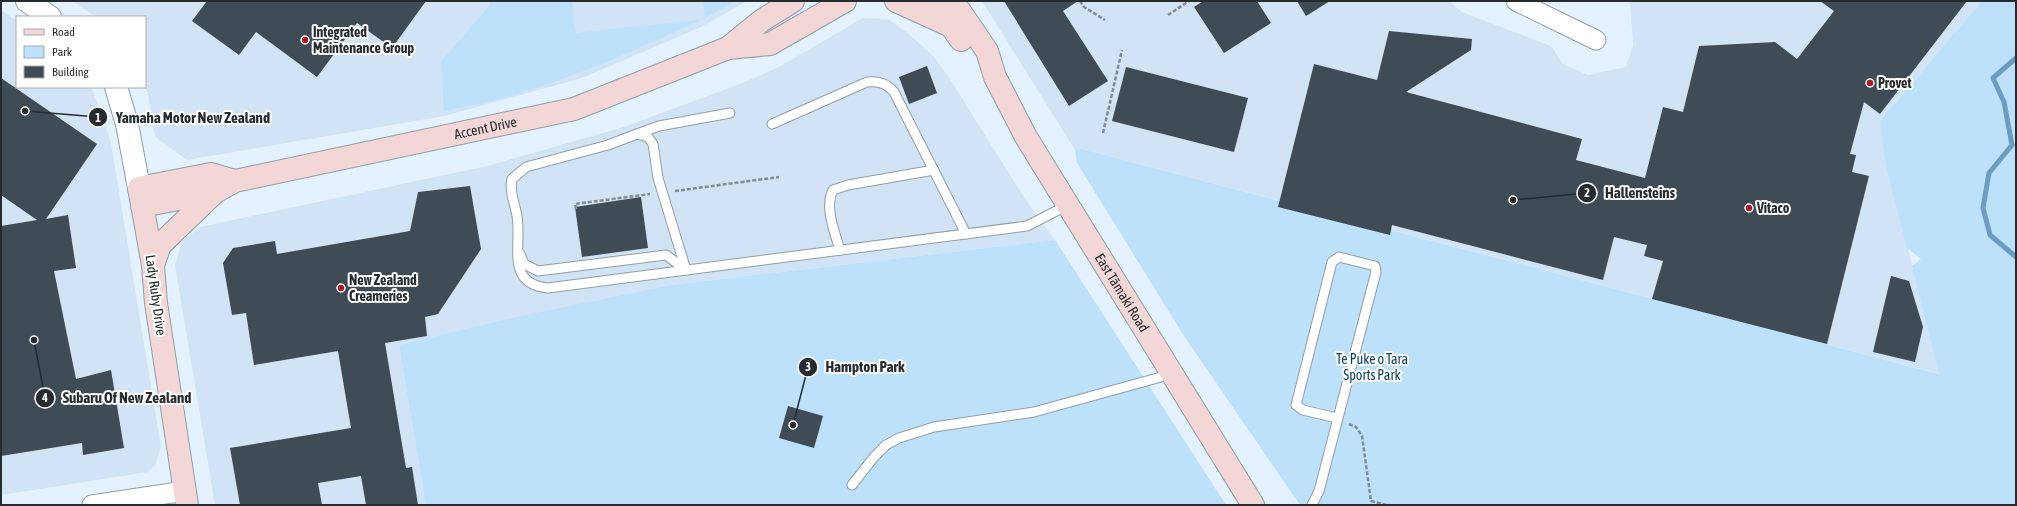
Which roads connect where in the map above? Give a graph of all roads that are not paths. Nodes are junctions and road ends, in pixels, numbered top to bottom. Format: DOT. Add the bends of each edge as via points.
graph roads {
  1 [pos="27,1"];
  2 [pos="793,1"];
  3 [pos="896,1"];
  4 [pos="933,1"];
  5 [pos="953,1"];
  6 [pos="1516,1"];
  7 [pos="844,3"];
  8 [pos="49,16"];
  9 [pos="952,26"];
  10 [pos="1596,40"];
  11 [pos="728,48"];
  12 [pos="995,77"];
  13 [pos="116,88"];
  14 [pos="730,113"];
  15 [pos="772,124"];
  16 [pos="637,134"];
  17 [pos="934,170"];
  18 [pos="236,182"];
  19 [pos="215,192"];
  20 [pos="140,197"];
  21 [pos="1069,205"];
  22 [pos="966,234"];
  23 [pos="517,249"];
  24 [pos="840,250"];
  25 [pos="153,265"];
  26 [pos="686,270"];
  27 [pos="1172,374"];
  28 [pos="1337,418"];
  29 [pos="852,485"];
  30 [pos="186,498"];
  31 [pos="1311,504"];
  32 [pos="92,505"];
  33 [pos="1253,505"];
  1 -- 8 [label="street"];
  2 -- 11 [label="main road, Accent Drive"];
  3 -- 9 [label="main road"];
  4 -- 9 [label="main road, East Tāmaki Road"];
  5 -- 12 [label="main road, East Tāmaki Road" via="987,51"];
  6 -- 10 [label="street"];
  7 -- 11 [label="main road, Accent Drive" via="770,44"];
  9 -- 12 [label="main road, East Tāmaki Road" via="974,58"];
  11 -- 18 [label="main road, Accent Drive" via="574,109"];
  12 -- 21 [label="main road, East Tāmaki Road" via="1026,137"];
  13 -- 20 [label="street, Lady Ruby Drive" via="127,124"];
  14 -- 16 [label="lane" via="658,126"];
  15 -- 17 [label="lane" via="860,84 882,82 894,92"];
  16 -- 23 [label="lane" via="608,145 526,167 516,174 512,179 511,189 519,234"];
  16 -- 26 [label="lane" via="648,137 653,144 658,178"];
  17 -- 22 [label="lane"];
  17 -- 24 [label="lane" via="833,190 829,205"];
  18 -- 19 [label="main road, Accent Drive"];
  18 -- 20 [label="main road, Accent Drive" via="211,174"];
  19 -- 20 [label="main road, Accent Drive"];
  19 -- 25 [label="main road" via="160,245"];
  20 -- 25 [label="main road, Lady Ruby Drive"];
  21 -- 22 [label="lane" via="1027,226"];
  21 -- 27 [label="main road, East Tāmaki Road"];
  22 -- 24 [label="lane"];
  23 -- 26 [label="lane" via="524,264 538,271 666,255"];
  23 -- 26 [label="lane" via="518,263 523,276 534,286 548,288"];
  24 -- 26 [label="lane"];
  25 -- 30 [label="main road, Lady Ruby Drive" via="156,303"];
  27 -- 29 [label="lane" via="1034,412 934,427 905,436 886,445 874,456"];
  27 -- 33 [label="main road, East Tāmaki Road"];
  28 -- 28 [label="lane" via="1303,410 1296,405 1332,262 1339,256 1375,266 1376,269"];
  28 -- 31 [label="lane" via="1319,491"];
  30 -- 32 [label="street"];
}
